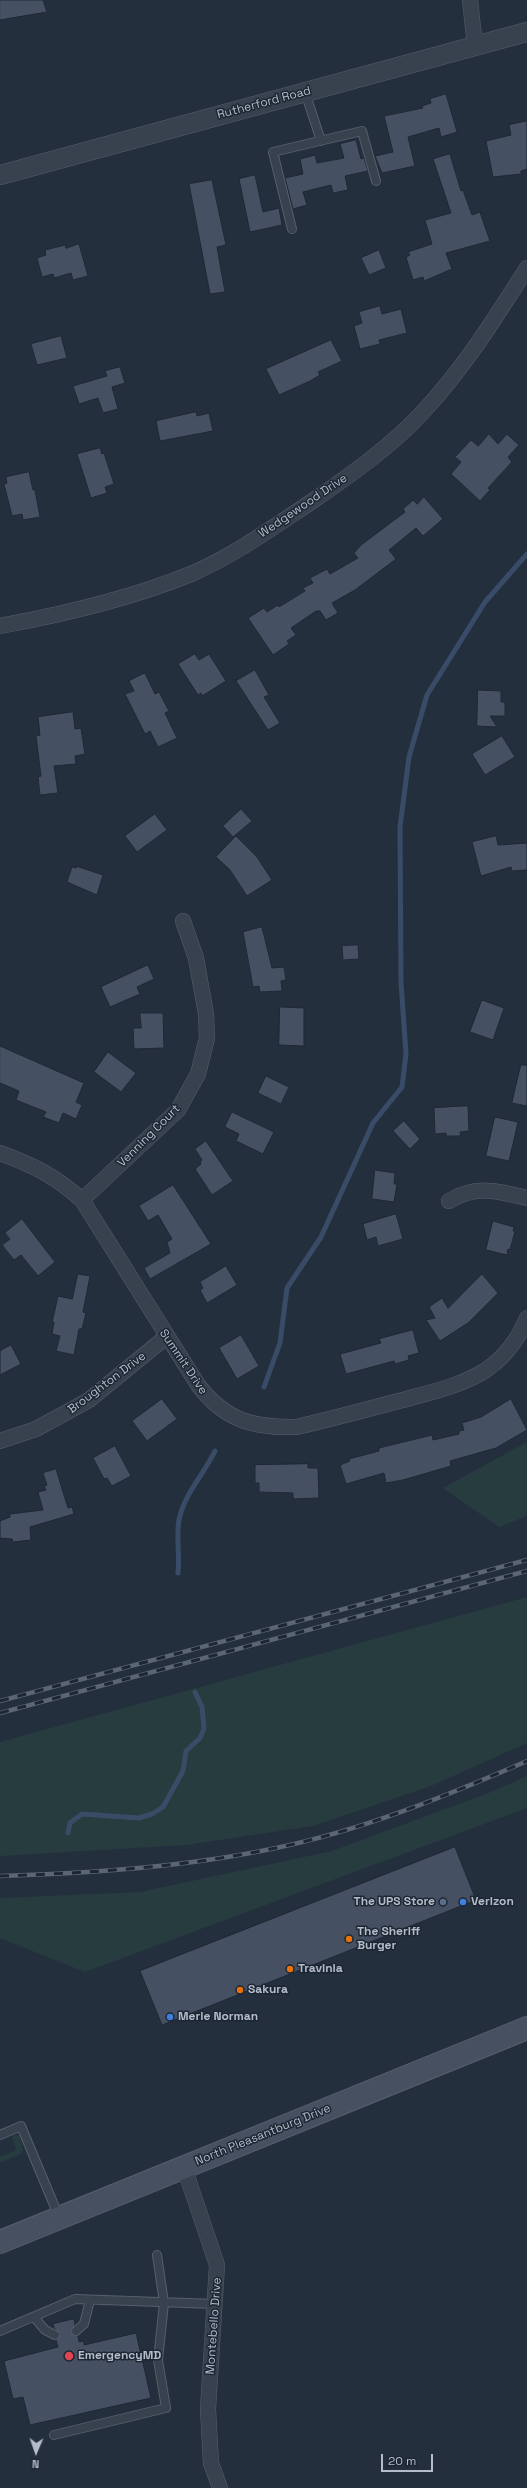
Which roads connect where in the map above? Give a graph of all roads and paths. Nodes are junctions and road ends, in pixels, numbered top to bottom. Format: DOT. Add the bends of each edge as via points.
graph roads {
  1 [pos="470,0"];
  2 [pos="527,32"];
  3 [pos="475,46"];
  4 [pos="305,92"];
  5 [pos="321,140"];
  6 [pos="0,175"];
  7 [pos="376,181"];
  8 [pos="292,229"];
  9 [pos="527,268"];
  10 [pos="0,626"];
  11 [pos="183,921"];
  12 [pos="0,1153"];
  13 [pos="527,1198"];
  14 [pos="82,1200"];
  15 [pos="449,1201"];
  16 [pos="527,1318"];
  17 [pos="166,1337"];
  18 [pos="0,1441"];
  19 [pos="527,2028"];
  20 [pos="0,2135"];
  21 [pos="184,2167"];
  22 [pos="60,2218"];
  23 [pos="0,2242"];
  24 [pos="157,2255"];
  25 [pos="90,2300"];
  26 [pos="164,2303"];
  27 [pos="215,2304"];
  28 [pos="34,2317"];
  29 [pos="0,2331"];
  30 [pos="76,2331"];
  31 [pos="55,2336"];
  32 [pos="54,2435"];
  33 [pos="220,2488"];
  1 -- 3 [label="street"];
  2 -- 3 [label="street, Rutherford Road"];
  3 -- 4 [label="street, Rutherford Road"];
  4 -- 5 [label="lane"];
  4 -- 6 [label="street, Rutherford Road"];
  5 -- 7 [label="lane" via="362,131"];
  5 -- 8 [label="lane" via="274,152"];
  9 -- 10 [label="street, Wedgewood Drive" via="477,347 424,411 333,487 241,548 193,573 147,591 83,610"];
  11 -- 14 [label="street, Venning Court" via="196,958 206,1014 207,1038 198,1074 178,1110"];
  12 -- 14 [label="street, Summit Drive" via="36,1166 63,1183"];
  13 -- 15 [label="street" via="491,1189 473,1191"];
  14 -- 17 [label="street, Summit Drive"];
  16 -- 17 [label="street, Summit Drive" via="520,1335 504,1354 487,1369 470,1379 442,1389 296,1428 273,1428 233,1418 208,1399"];
  17 -- 18 [label="street, Broughton Drive" via="88,1400 36,1429"];
  19 -- 21 [label="main road, North Pleasantburg Drive"];
  20 -- 22 [label="lane" via="22,2126"];
  21 -- 22 [label="main road, North Pleasantburg Drive"];
  21 -- 27 [label="street, Montebello Drive" via="217,2265"];
  22 -- 23 [label="main road, North Pleasantburg Drive"];
  24 -- 26 [label="lane"];
  25 -- 26 [label="lane"];
  25 -- 28 [label="lane" via="75,2299"];
  25 -- 30 [label="lane" via="84,2324"];
  26 -- 27 [label="lane"];
  26 -- 32 [label="lane" via="158,2360 166,2408"];
  27 -- 33 [label="street, Montebello Drive" via="208,2409 211,2463"];
  28 -- 29 [label="lane"];
  28 -- 31 [label="lane" via="45,2330"];
}
